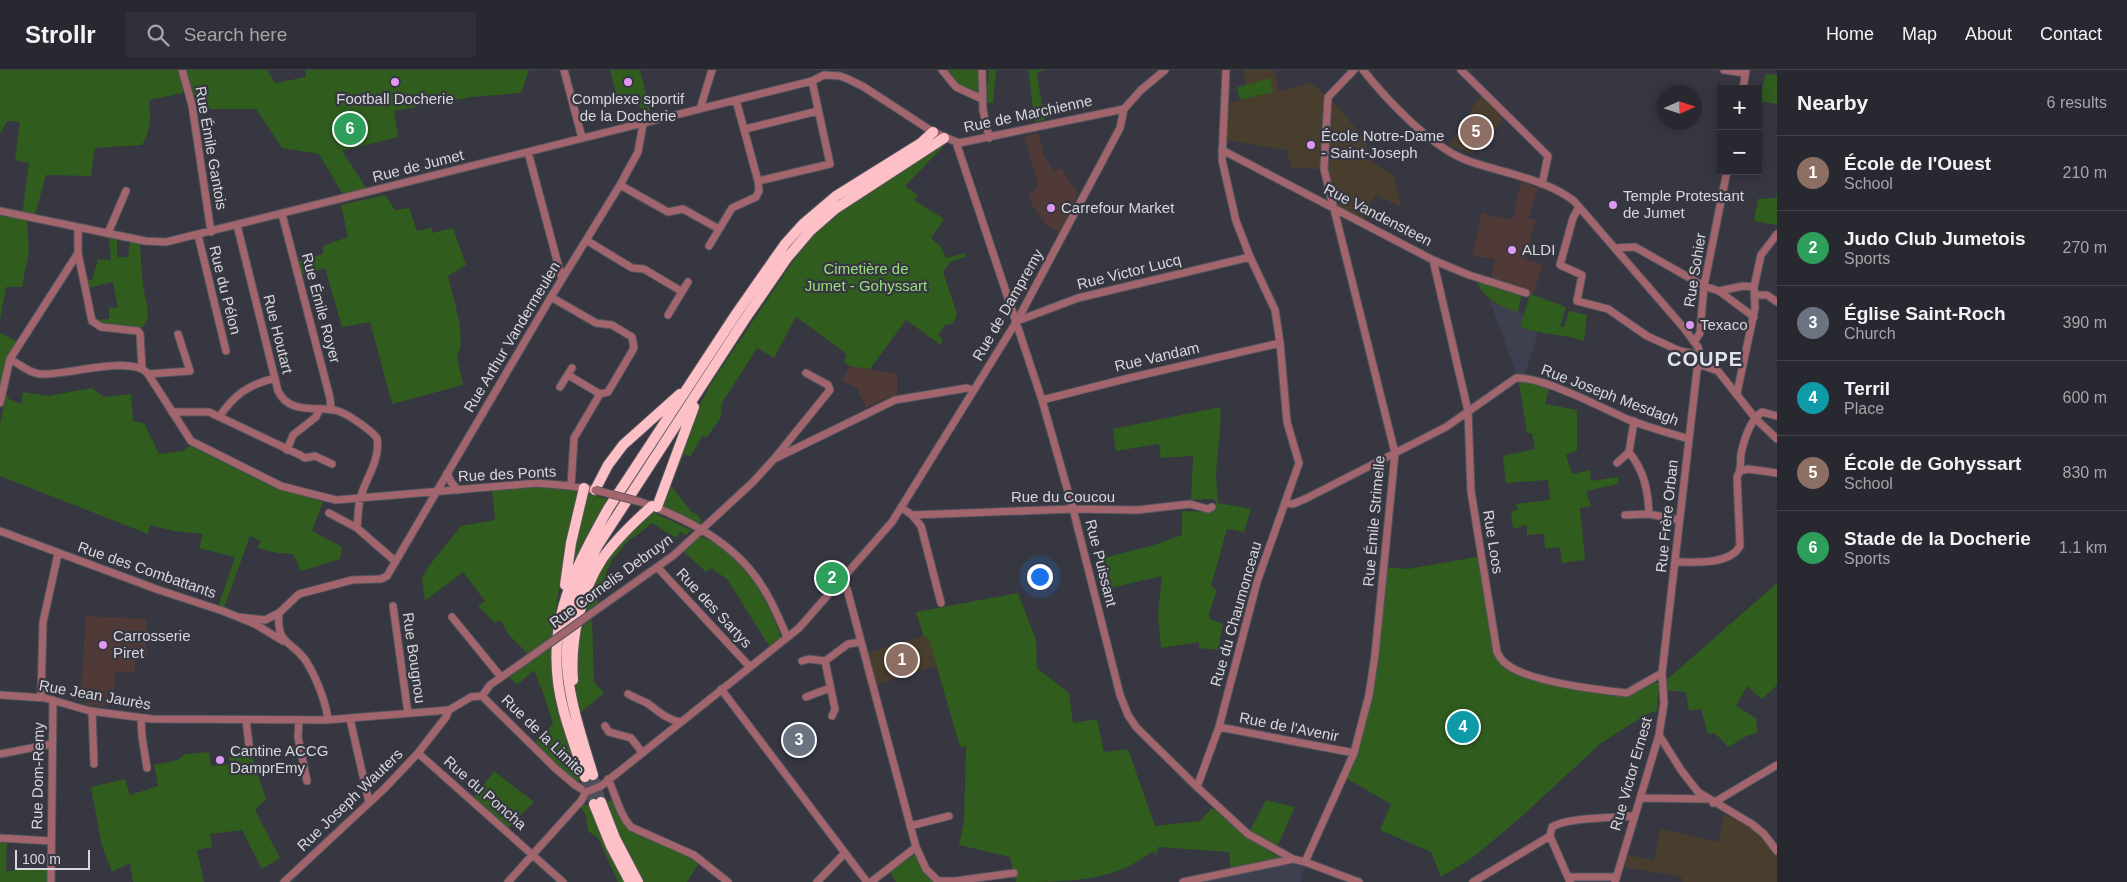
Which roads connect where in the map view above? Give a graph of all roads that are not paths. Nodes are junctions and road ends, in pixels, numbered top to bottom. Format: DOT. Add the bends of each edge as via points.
graph roads {
  1 [pos="182,70"];
  2 [pos="564,70"];
  3 [pos="712,70"];
  4 [pos="942,70"];
  5 [pos="982,70"];
  6 [pos="1166,70"];
  7 [pos="1226,70"];
  8 [pos="1354,70"];
  9 [pos="1363,70"];
  10 [pos="1461,70"];
  11 [pos="1724,70"];
  12 [pos="1746,71"];
  13 [pos="822,72"];
  14 [pos="840,73"];
  15 [pos="812,81"];
  16 [pos="1743,85"];
  17 [pos="982,99"];
  18 [pos="736,100"];
  19 [pos="700,109"];
  20 [pos="1124,109"];
  21 [pos="818,111"];
  22 [pos="643,124"];
  23 [pos="745,129"];
  24 [pos="933,132"];
  25 [pos="582,138"];
  26 [pos="944,138"];
  27 [pos="989,138"];
  28 [pos="956,142"];
  29 [pos="1222,150"];
  30 [pos="528,152"];
  31 [pos="1726,175"];
  32 [pos="758,181"];
  33 [pos="1542,184"];
  34 [pos="620,185"];
  35 [pos="126,191"];
  36 [pos="1579,207"];
  37 [pos="1333,208"];
  38 [pos="0,211"];
  39 [pos="282,214"];
  40 [pos="237,225"];
  41 [pos="78,227"];
  42 [pos="719,229"];
  43 [pos="211,232"];
  44 [pos="108,233"];
  45 [pos="198,234"];
  46 [pos="1777,234"];
  47 [pos="586,240"];
  48 [pos="709,246"];
  49 [pos="1615,248"];
  50 [pos="78,253"];
  51 [pos="1250,257"];
  52 [pos="1433,260"];
  53 [pos="562,279"];
  54 [pos="688,282"];
  55 [pos="1704,286"];
  56 [pos="1754,286"];
  57 [pos="681,291"];
  58 [pos="1719,291"];
  59 [pos="1526,293"];
  60 [pos="1755,295"];
  61 [pos="551,297"];
  62 [pos="1777,302"];
  63 [pos="668,315"];
  64 [pos="1754,317"];
  65 [pos="1017,321"];
  66 [pos="178,334"];
  67 [pos="1694,342"];
  68 [pos="1280,343"];
  69 [pos="226,351"];
  70 [pos="1701,358"];
  71 [pos="10,359"];
  72 [pos="142,368"];
  73 [pos="572,368"];
  74 [pos="148,374"];
  75 [pos="806,374"];
  76 [pos="568,375"];
  77 [pos="709,375"];
  78 [pos="275,378"];
  79 [pos="694,379"];
  80 [pos="560,387"];
  81 [pos="974,390"];
  82 [pos="1737,393"];
  83 [pos="600,394"];
  84 [pos="1042,400"];
  85 [pos="0,403"];
  86 [pos="319,410"];
  87 [pos="331,410"];
  88 [pos="172,412"];
  89 [pos="1468,412"];
  90 [pos="1756,416"];
  91 [pos="1777,416"];
  92 [pos="219,417"];
  93 [pos="1634,421"];
  94 [pos="1689,439"];
  95 [pos="1777,439"];
  96 [pos="287,450"];
  97 [pos="1629,452"];
  98 [pos="1395,453"];
  99 [pos="774,459"];
  100 [pos="1617,463"];
  101 [pos="332,464"];
  102 [pos="447,472"];
  103 [pos="1740,472"];
  104 [pos="1777,473"];
  105 [pos="572,486"];
  106 [pos="584,488"];
  107 [pos="458,490"];
  108 [pos="595,490"];
  109 [pos="436,492"];
  110 [pos="360,499"];
  111 [pos="1285,503"];
  112 [pos="654,506"];
  113 [pos="1212,507"];
  114 [pos="902,508"];
  115 [pos="1073,509"];
  116 [pos="329,513"];
  117 [pos="1649,514"];
  118 [pos="912,515"];
  119 [pos="1625,516"];
  120 [pos="1679,520"];
  121 [pos="357,528"];
  122 [pos="701,529"];
  123 [pos="0,531"];
  124 [pos="58,554"];
  125 [pos="395,561"];
  126 [pos="1676,562"];
  127 [pos="658,568"];
  128 [pos="842,579"];
  129 [pos="942,603"];
  130 [pos="393,606"];
  131 [pos="562,610"];
  132 [pos="279,613"];
  133 [pos="238,617"];
  134 [pos="452,617"];
  135 [pos="787,637"];
  136 [pos="283,641"];
  137 [pos="861,642"];
  138 [pos="802,661"];
  139 [pos="824,661"];
  140 [pos="749,666"];
  141 [pos="1662,673"];
  142 [pos="501,676"];
  143 [pos="830,688"];
  144 [pos="721,689"];
  145 [pos="628,694"];
  146 [pos="0,695"];
  147 [pos="482,696"];
  148 [pos="806,697"];
  149 [pos="41,698"];
  150 [pos="53,700"];
  151 [pos="449,710"];
  152 [pos="92,711"];
  153 [pos="408,713"];
  154 [pos="832,716"];
  155 [pos="141,718"];
  156 [pos="350,719"];
  157 [pos="666,719"];
  158 [pos="246,720"];
  159 [pos="299,720"];
  160 [pos="328,720"];
  161 [pos="680,722"];
  162 [pos="605,726"];
  163 [pos="1219,727"];
  164 [pos="1659,735"];
  165 [pos="662,736"];
  166 [pos="582,740"];
  167 [pos="52,744"];
  168 [pos="254,752"];
  169 [pos="642,752"];
  170 [pos="418,753"];
  171 [pos="1354,753"];
  172 [pos="0,754"];
  173 [pos="94,764"];
  174 [pos="1777,765"];
  175 [pos="147,768"];
  176 [pos="608,779"];
  177 [pos="307,781"];
  178 [pos="1197,787"];
  179 [pos="584,793"];
  180 [pos="1640,798"];
  181 [pos="1710,801"];
  182 [pos="369,802"];
  183 [pos="949,816"];
  184 [pos="1634,816"];
  185 [pos="910,826"];
  186 [pos="1550,836"];
  187 [pos="0,838"];
  188 [pos="51,841"];
  189 [pos="916,847"];
  190 [pos="1777,851"];
  191 [pos="845,853"];
  192 [pos="533,854"];
  193 [pos="1293,859"];
  194 [pos="1305,862"];
  195 [pos="1014,873"];
  196 [pos="1569,880"];
  197 [pos="1615,880"];
  198 [pos="51,882"];
  199 [pos="284,882"];
  200 [pos="508,882"];
  201 [pos="562,882"];
  202 [pos="630,882"];
  203 [pos="638,882"];
  204 [pos="728,882"];
  205 [pos="817,882"];
  206 [pos="869,882"];
  207 [pos="1183,882"];
  208 [pos="1359,882"];
  209 [pos="1473,882"];
  1 -- 43 [label="street, Rue Émile Gantois" via="192,105"];
  2 -- 25 [label="street"];
  3 -- 19 [label="street"];
  4 -- 17 [label="street" via="956,87"];
  5 -- 17 [label="street"];
  6 -- 20 [label="street"];
  7 -- 29 [label="street, Rue du Chaumonceau"];
  8 -- 37 [label="street, Rue Émile Strimelle" via="1328,100 1324,169"];
  9 -- 33 [label="street" via="1382,95 1445,150 1465,160"];
  10 -- 33 [label="street" via="1548,156"];
  11 -- 12 [label="street"];
  12 -- 16 [label="street"];
  13 -- 14 [label="street, Rue de Jumet"];
  13 -- 15 [label="street, Rue de Jumet"];
  14 -- 24 [label="street, Rue de Marchienne"];
  15 -- 18 [label="street, Rue de Jumet"];
  15 -- 21 [label="street"];
  17 -- 27 [label="street"];
  18 -- 19 [label="street, Rue de Jumet"];
  18 -- 23 [label="street"];
  19 -- 22 [label="street, Rue de Jumet"];
  20 -- 27 [label="street, Rue de Marchienne"];
  20 -- 65 [label="street, Rue de Dampremy" via="1120,128"];
  21 -- 23 [label="street"];
  21 -- 32 [label="street" via="830,164"];
  22 -- 25 [label="street, Rue de Jumet"];
  22 -- 34 [label="street, Rue Arthur Vandermeulen" via="638,152"];
  23 -- 32 [label="street"];
  24 -- 26 [label="street, Rue de Marchienne"];
  24 -- 79 [label="highway" via="921,143 836,196 803,224 768,266"];
  25 -- 30 [label="street, Rue de Jumet"];
  26 -- 28 [label="street, Rue de Marchienne"];
  26 -- 77 [label="highway" via="835,208 810,230 787,258"];
  27 -- 28 [label="street, Rue de Marchienne"];
  28 -- 65 [label="street, Rue Puissant"];
  29 -- 37 [label="street, Rue Vandensteen"];
  29 -- 51 [label="street, Rue du Chaumonceau" via="1236,221"];
  30 -- 39 [label="street, Rue de Jumet"];
  30 -- 53 [label="street"];
  31 -- 55 [label="street, Rue Sohier"];
  32 -- 42 [label="street" via="756,197 732,208"];
  33 -- 36 [label="street" via="1565,194"];
  34 -- 42 [label="street" via="668,212 683,209"];
  34 -- 47 [label="street, Rue Arthur Vandermeulen"];
  35 -- 44 [label="street"];
  36 -- 49 [label="street"];
  36 -- 70 [label="street" via="1560,265 1582,275 1577,301 1608,309 1647,336"];
  37 -- 52 [label="street, Rue Vandensteen"];
  37 -- 98 [label="street, Rue Émile Strimelle"];
  38 -- 41 [label="street, Rue de Jumet"];
  39 -- 40 [label="street, Rue de Jumet"];
  39 -- 87 [label="street, Rue Émile Royer"];
  40 -- 43 [label="street, Rue de Jumet"];
  40 -- 78 [label="street, Rue Houtart"];
  41 -- 44 [label="street, Rue de Jumet"];
  41 -- 50 [label="street"];
  42 -- 48 [label="street"];
  43 -- 45 [label="street, Rue de Jumet"];
  44 -- 45 [label="street, Rue de Jumet" via="157,242"];
  45 -- 69 [label="street, Rue du Pélon"];
  46 -- 56 [label="street" via="1758,254"];
  47 -- 53 [label="street, Rue Arthur Vandermeulen"];
  47 -- 57 [label="street" via="632,268 644,269"];
  49 -- 55 [label="street" via="1635,247"];
  49 -- 67 [label="street"];
  50 -- 71 [label="street"];
  50 -- 72 [label="street" via="92,320 101,326 138,331"];
  51 -- 65 [label="street, Rue Victor Lucq" via="1078,298"];
  51 -- 68 [label="street, Rue du Chaumonceau" via="1275,310"];
  52 -- 59 [label="street, Rue Vandensteen"];
  52 -- 89 [label="street, Rue Loos"];
  53 -- 61 [label="street, Rue Arthur Vandermeulen"];
  54 -- 57 [label="street"];
  55 -- 58 [label="street"];
  55 -- 67 [label="street, Rue Sohier" via="1700,333"];
  56 -- 58 [label="street"];
  56 -- 60 [label="street"];
  57 -- 63 [label="street"];
  58 -- 64 [label="street"];
  60 -- 62 [label="street" via="1768,296"];
  60 -- 64 [label="street"];
  61 -- 83 [label="street" via="596,323 612,325 632,337 634,348 608,392"];
  61 -- 102 [label="street, Rue Arthur Vandermeulen"];
  64 -- 82 [label="street"];
  65 -- 81 [label="street, Rue de Dampremy"];
  65 -- 84 [label="street, Rue Puissant"];
  66 -- 74 [label="street" via="190,371"];
  67 -- 70 [label="street"];
  68 -- 84 [label="street, Rue Vandam"];
  68 -- 111 [label="street, Rue du Chaumonceau" via="1287,422 1299,463"];
  70 -- 82 [label="street" via="1704,366 1718,372"];
  70 -- 94 [label="street, Rue Frère Orban"];
  71 -- 72 [label="street" via="39,374 134,365"];
  71 -- 85 [label="street"];
  72 -- 74 [label="street, Rue des Ponts"];
  73 -- 76 [label="street"];
  74 -- 88 [label="street, Rue des Ponts"];
  75 -- 99 [label="street, Rue Cornelis Debruyn" via="828,385 830,390"];
  76 -- 80 [label="street"];
  76 -- 83 [label="street"];
  77 -- 112 [label="highway"];
  77 -- 166 [label="highway" via="598,545 580,582 570,614 565,650 570,699"];
  78 -- 86 [label="street, Rue Houtart" via="282,398 305,409"];
  78 -- 92 [label="street" via="247,388 228,404"];
  79 -- 108 [label="highway" via="623,445"];
  79 -- 131 [label="highway" via="608,509 571,578"];
  81 -- 99 [label="street, Rue Cornelis Debruyn" via="967,388 895,400"];
  81 -- 114 [label="street, Rue de Dampremy"];
  82 -- 90 [label="street"];
  83 -- 105 [label="street" via="574,438"];
  84 -- 115 [label="street, Rue Puissant"];
  86 -- 87 [label="street, Rue Houtart"];
  86 -- 96 [label="street" via="316,417 293,435"];
  87 -- 110 [label="street" via="340,412 377,438 374,467"];
  88 -- 92 [label="street" via="200,410"];
  88 -- 110 [label="street, Rue des Ponts" via="191,441 281,486 336,500"];
  89 -- 93 [label="street, Rue Joseph Mesdagh" via="1516,378 1524,378"];
  89 -- 98 [label="street, Rue Joseph Mesdagh"];
  89 -- 141 [label="street, Rue Loos" via="1471,491 1494,637 1503,662 1538,677 1627,693"];
  90 -- 91 [label="street" via="1762,412"];
  90 -- 95 [label="street"];
  90 -- 103 [label="street" via="1746,436"];
  92 -- 96 [label="street"];
  93 -- 94 [label="street, Rue Joseph Mesdagh"];
  93 -- 97 [label="street"];
  94 -- 120 [label="street, Rue Frère Orban"];
  96 -- 101 [label="street" via="305,458 315,456"];
  97 -- 100 [label="street"];
  97 -- 117 [label="street" via="1640,465"];
  98 -- 111 [label="street, Rue Joseph Mesdagh" via="1307,498 1293,504"];
  98 -- 171 [label="street, Rue Émile Strimelle" via="1375,656"];
  99 -- 122 [label="street, Rue Cornelis Debruyn"];
  102 -- 107 [label="street"];
  102 -- 109 [label="street, Rue Arthur Vandermeulen"];
  103 -- 104 [label="street" via="1748,469"];
  103 -- 126 [label="street" via="1737,477 1740,546 1737,552 1718,560"];
  105 -- 106 [label="street, Rue des Ponts"];
  105 -- 107 [label="street, Rue des Ponts" via="537,483"];
  106 -- 108 [label="street, Rue des Ponts"];
  106 -- 131 [label="highway" via="571,543"];
  107 -- 109 [label="street, Rue des Ponts"];
  108 -- 112 [label="street, Rue des Ponts, bridge"];
  109 -- 110 [label="street, Rue des Ponts"];
  109 -- 125 [label="street, Rue Arthur Vandermeulen"];
  110 -- 121 [label="street"];
  111 -- 163 [label="street, Rue du Chaumonceau" via="1256,582"];
  112 -- 122 [label="street, Rue des Ponts"];
  112 -- 166 [label="highway" via="627,529 601,560 587,590 578,621 573,674"];
  113 -- 115 [label="street, Rue du Coucou" via="1208,509 1190,504 1137,510"];
  114 -- 118 [label="street"];
  114 -- 128 [label="street, Rue de Dampremy"];
  115 -- 118 [label="street, Rue du Coucou"];
  115 -- 178 [label="street, Rue Puissant" via="1120,695 1128,715 1136,727"];
  116 -- 121 [label="street"];
  117 -- 119 [label="street"];
  117 -- 120 [label="street"];
  118 -- 129 [label="street" via="921,526"];
  120 -- 126 [label="street, Rue Frère Orban"];
  121 -- 125 [label="street"];
  122 -- 127 [label="street, Rue Cornelis Debruyn"];
  122 -- 135 [label="street, Rue des Ponts" via="729,548 755,576"];
  123 -- 124 [label="street, Rue des Combattants"];
  124 -- 133 [label="street, Rue des Combattants"];
  124 -- 149 [label="street" via="43,622"];
  125 -- 132 [label="street, Rue Arthur Vandermeulen" via="387,576 381,579 352,580 298,594"];
  126 -- 141 [label="street, Rue Frère Orban"];
  127 -- 140 [label="street, Rue des Sartys"];
  127 -- 142 [label="street, Rue Cornelis Debruyn, bridge"];
  128 -- 135 [label="street, Rue de Dampremy" via="805,622"];
  128 -- 137 [label="street"];
  130 -- 153 [label="street, Rue Bougnou"];
  131 -- 166 [label="highway" via="556,650 559,688 564,711 589,776"];
  132 -- 133 [label="street" via="265,620"];
  132 -- 136 [label="street"];
  133 -- 136 [label="street, Rue des Combattants"];
  134 -- 142 [label="street"];
  135 -- 140 [label="street, Rue de Dampremy"];
  136 -- 160 [label="street, Rue des Combattants" via="305,660"];
  137 -- 139 [label="street" via="848,644"];
  137 -- 185 [label="street"];
  138 -- 139 [label="street"];
  139 -- 143 [label="street"];
  140 -- 144 [label="street, Rue de Dampremy"];
  141 -- 164 [label="street, Rue Victor Ernest" via="1664,703"];
  142 -- 147 [label="street, Rue Cornelis Debruyn"];
  143 -- 148 [label="street"];
  143 -- 154 [label="street" via="835,709"];
  144 -- 161 [label="street, Rue de Dampremy"];
  144 -- 191 [label="street"];
  145 -- 157 [label="street" via="645,702"];
  146 -- 149 [label="street, Rue Jean Jaurès"];
  147 -- 151 [label="street, Rue Jean Jaurès" via="469,698"];
  147 -- 179 [label="street, Rue de la Limite"];
  149 -- 150 [label="street, Rue Jean Jaurès"];
  150 -- 152 [label="street, Rue Jean Jaurès"];
  150 -- 167 [label="street, Rue Dom-Remy"];
  151 -- 153 [label="street, Rue Jean Jaurès"];
  151 -- 170 [label="street, Rue Joseph Wauters"];
  152 -- 155 [label="street, Rue Jean Jaurès"];
  152 -- 173 [label="street"];
  153 -- 156 [label="street, Rue Jean Jaurès"];
  155 -- 158 [label="street, Rue Jean Jaurès"];
  155 -- 175 [label="street"];
  156 -- 160 [label="street, Rue Jean Jaurès"];
  156 -- 182 [label="street"];
  157 -- 161 [label="street"];
  157 -- 165 [label="street"];
  158 -- 159 [label="street, Rue Jean Jaurès"];
  158 -- 168 [label="street" via="250,753"];
  159 -- 160 [label="street, Rue Jean Jaurès"];
  159 -- 177 [label="street" via="298,737"];
  161 -- 165 [label="street, Rue de Dampremy"];
  162 -- 169 [label="street" via="609,732 631,738"];
  163 -- 171 [label="street, Rue de l'Avenir"];
  163 -- 178 [label="street, Rue du Chaumonceau"];
  164 -- 180 [label="street, Rue Victor Ernest"];
  164 -- 181 [label="street" via="1698,792"];
  165 -- 169 [label="street, Rue de Dampremy"];
  167 -- 172 [label="street"];
  167 -- 188 [label="street, Rue Dom-Remy"];
  169 -- 176 [label="street, Rue de Dampremy"];
  170 -- 182 [label="street, Rue Joseph Wauters"];
  170 -- 192 [label="street, Rue du Poncha"];
  171 -- 194 [label="street, Rue Émile Strimelle"];
  174 -- 181 [label="street"];
  176 -- 179 [label="street, Rue de Dampremy, bridge" via="601,786"];
  176 -- 204 [label="street" via="624,820 631,827 694,855"];
  178 -- 193 [label="street, Rue Puissant" via="1248,834"];
  179 -- 192 [label="street"];
  180 -- 181 [label="street"];
  180 -- 184 [label="street, Rue Victor Ernest"];
  181 -- 190 [label="street" via="1752,824"];
  182 -- 199 [label="street, Rue Joseph Wauters"];
  183 -- 185 [label="street"];
  184 -- 186 [label="street" via="1567,821 1552,827"];
  184 -- 197 [label="street, Rue Victor Ernest"];
  185 -- 189 [label="street"];
  186 -- 196 [label="street"];
  186 -- 209 [label="street"];
  187 -- 188 [label="street"];
  188 -- 198 [label="street, Rue Dom-Remy"];
  189 -- 195 [label="street" via="926,869 938,881"];
  189 -- 206 [label="street"];
  191 -- 205 [label="street"];
  191 -- 206 [label="street"];
  192 -- 200 [label="street"];
  192 -- 201 [label="street, Rue du Poncha"];
  193 -- 194 [label="street, Rue Puissant"];
  193 -- 207 [label="street"];
  194 -- 208 [label="street, Rue Puissant"];
  196 -- 197 [label="street"];
  202 -- 203 [label="highway" via="610,846 598,803"];
}
